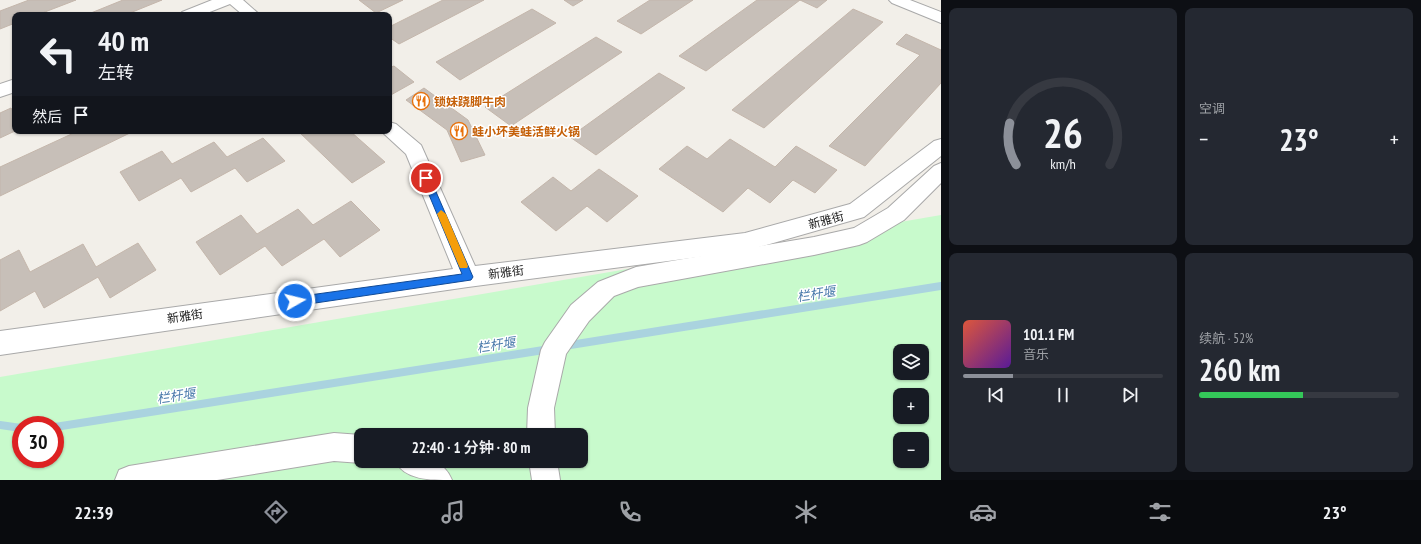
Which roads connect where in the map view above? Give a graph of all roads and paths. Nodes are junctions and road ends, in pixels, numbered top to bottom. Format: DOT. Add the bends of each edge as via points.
graph roads {
  1 [pos="226,0"];
  2 [pos="234,0"];
  3 [pos="897,0"];
  4 [pos="196,12"];
  5 [pos="248,12"];
  6 [pos="941,18"];
  7 [pos="12,86"];
  8 [pos="0,91"];
  9 [pos="392,132"];
  10 [pos="941,146"];
  11 [pos="941,171"];
  12 [pos="468,277"];
  13 [pos="0,343"];
  14 [pos="541,428"];
  15 [pos="354,448"];
  16 [pos="420,468"];
  17 [pos="543,468"];
  18 [pos="129,480"];
  19 [pos="438,480"];
  20 [pos="546,480"];
  1 -- 4 [label="street"];
  2 -- 5 [label="street"];
  3 -- 6 [label="street"];
  7 -- 8 [label="street"];
  9 -- 12 [label="street" via="414,150"];
  10 -- 12 [label="street, 新雅街" via="857,211 745,242"];
  11 -- 14 [label="street" via="896,214 859,236 636,277 606,288 580,313 554,350 541,408"];
  12 -- 13 [label="street, 新雅街"];
  15 -- 18 [label="street" via="334,447"];
  16 -- 19 [label="street"];
  17 -- 20 [label="street"];
}
